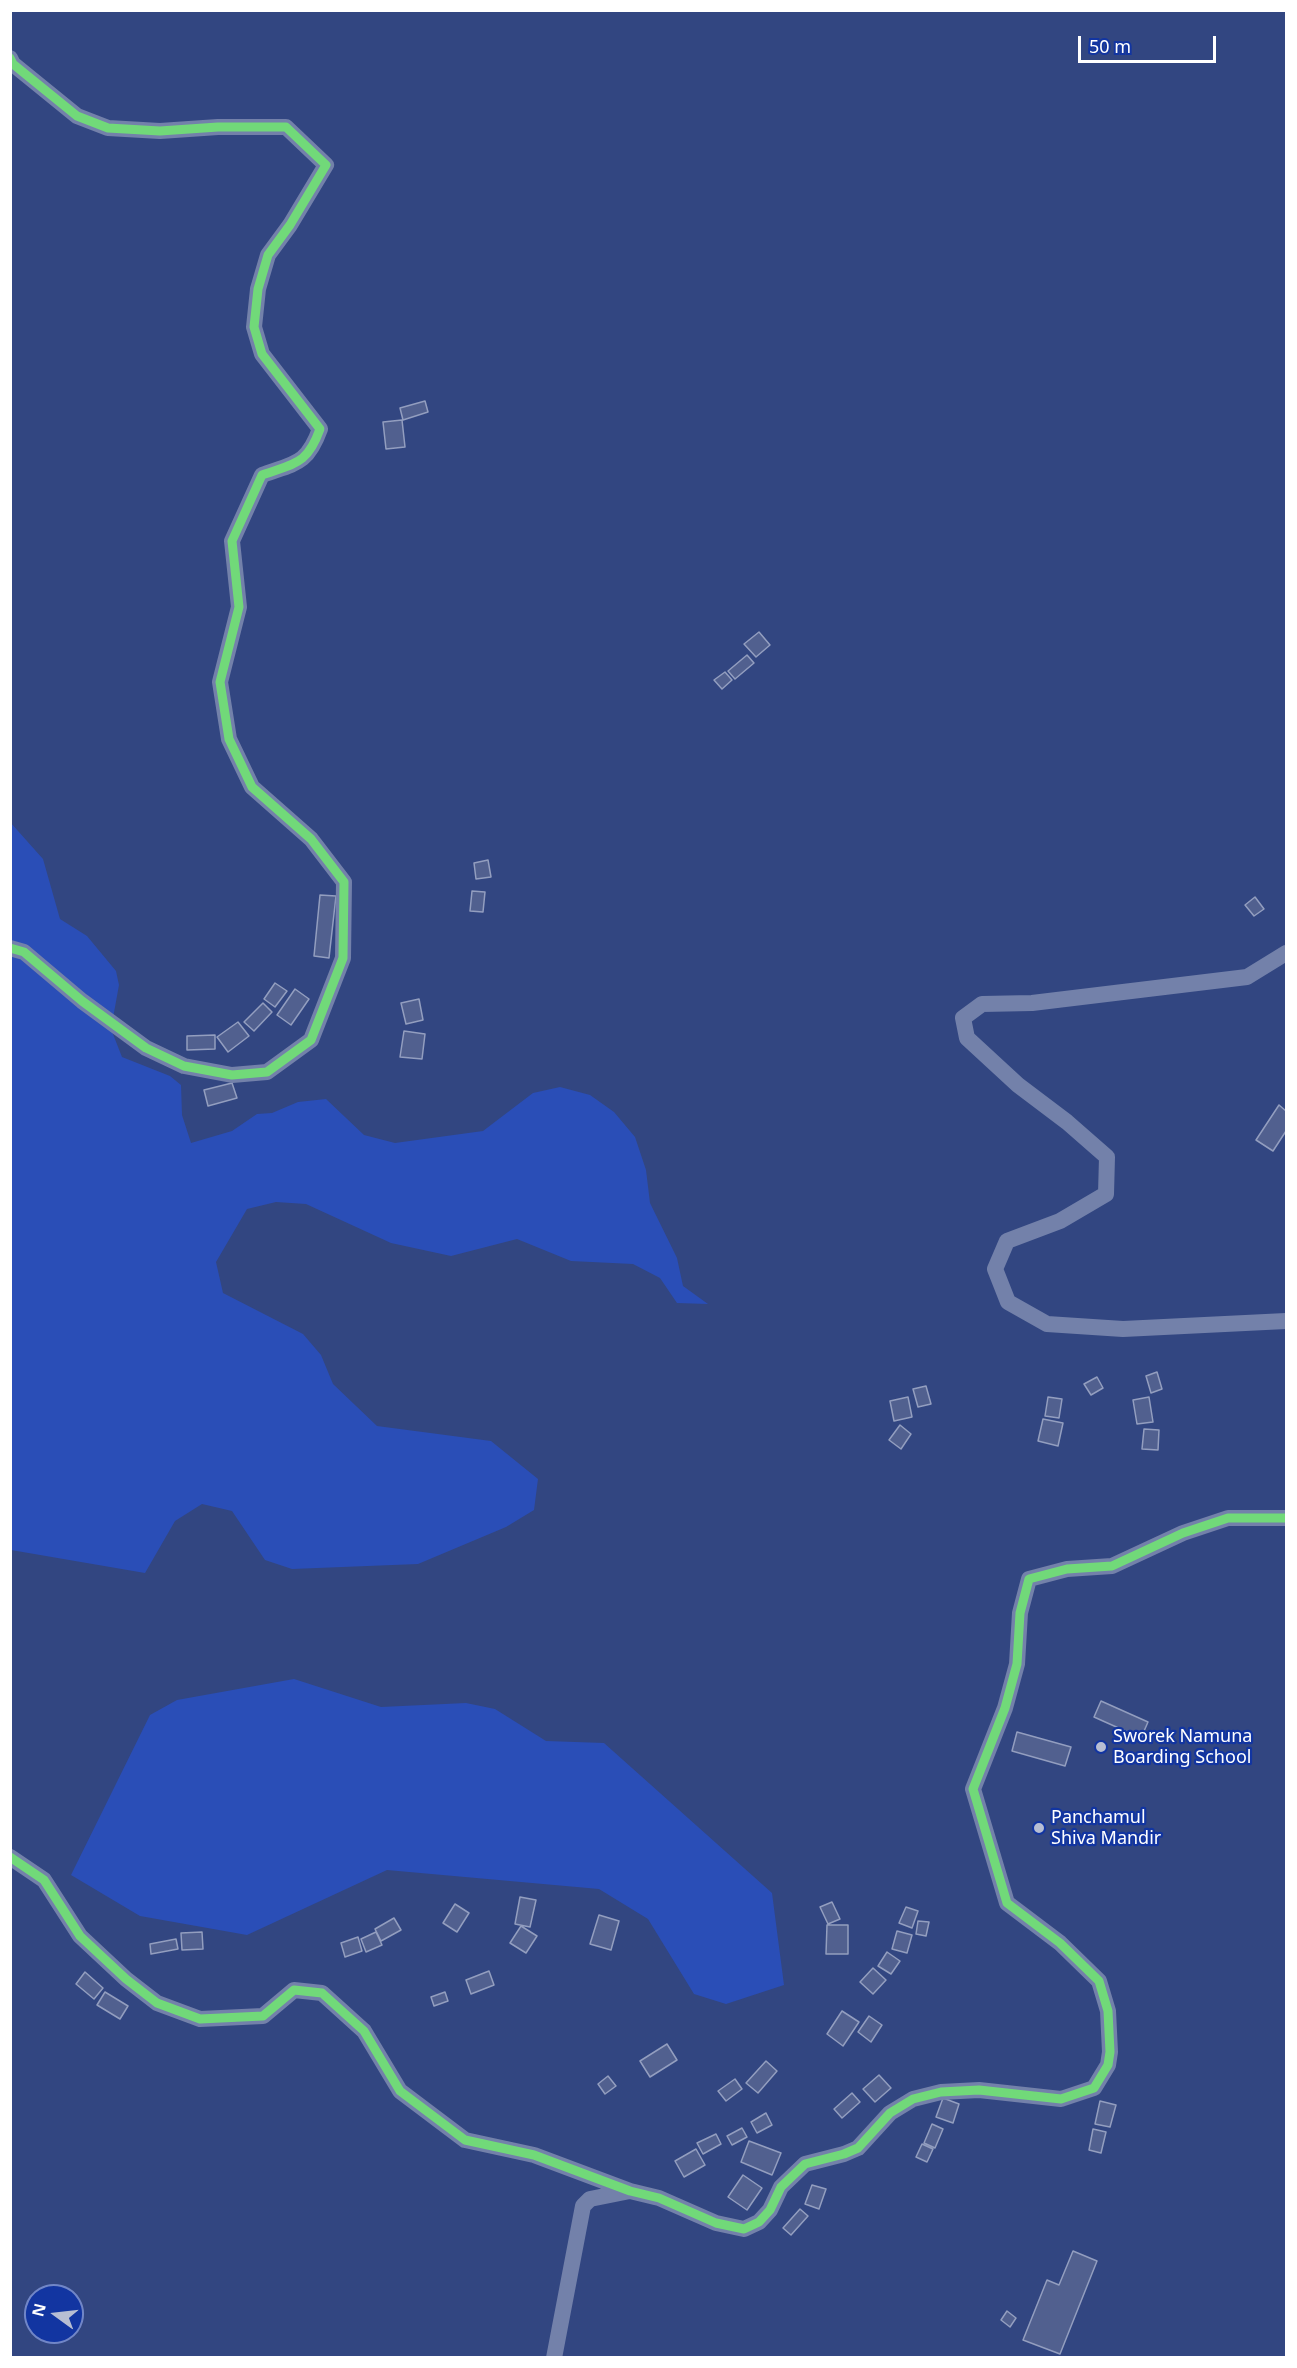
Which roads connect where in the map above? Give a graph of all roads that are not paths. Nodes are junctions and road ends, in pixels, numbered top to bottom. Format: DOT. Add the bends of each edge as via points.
graph roads {
  1 [pos="10,58"];
  2 [pos="10,948"];
  3 [pos="1287,953"];
  4 [pos="1287,1321"];
  5 [pos="1287,1518"];
  6 [pos="10,1857"];
  7 [pos="630,2191"];
  8 [pos="554,2358"];
  1 -- 2 [label="street" via="77,116 108,128 160,131 286,127 326,165 268,255 258,290 254,327 262,354 320,429 312,450 299,461 262,475 232,541 239,607 220,682 229,739 252,787 311,839 344,882 343,958 311,1040 267,1072 232,1075 184,1066 146,1048 24,952"];
  3 -- 4 [label="street" via="1247,976 1032,1003 982,1004 963,1018 967,1038 1107,1157 1106,1194 1060,1221 1007,1241 995,1269 1008,1302 1047,1324 1123,1329"];
  5 -- 7 [label="street" via="1228,1518 1183,1533 1112,1566 1067,1569 1029,1579 1020,1613 1017,1665 1005,1708 973,1789 1007,1903 1060,1943 1099,1980 1108,2011 1110,2052 1108,2065 1094,2088 1061,2099 979,2090 940,2092 913,2099 890,2113 858,2148 805,2164 781,2187 759,2222 744,2229 716,2223 659,2198"];
  6 -- 7 [label="street" via="44,1880 80,1936 157,2003 200,2019 263,2016 294,1990 322,1993 364,2031 400,2091 465,2140 534,2155"];
  7 -- 8 [label="street" via="590,2199 583,2206"];
}
